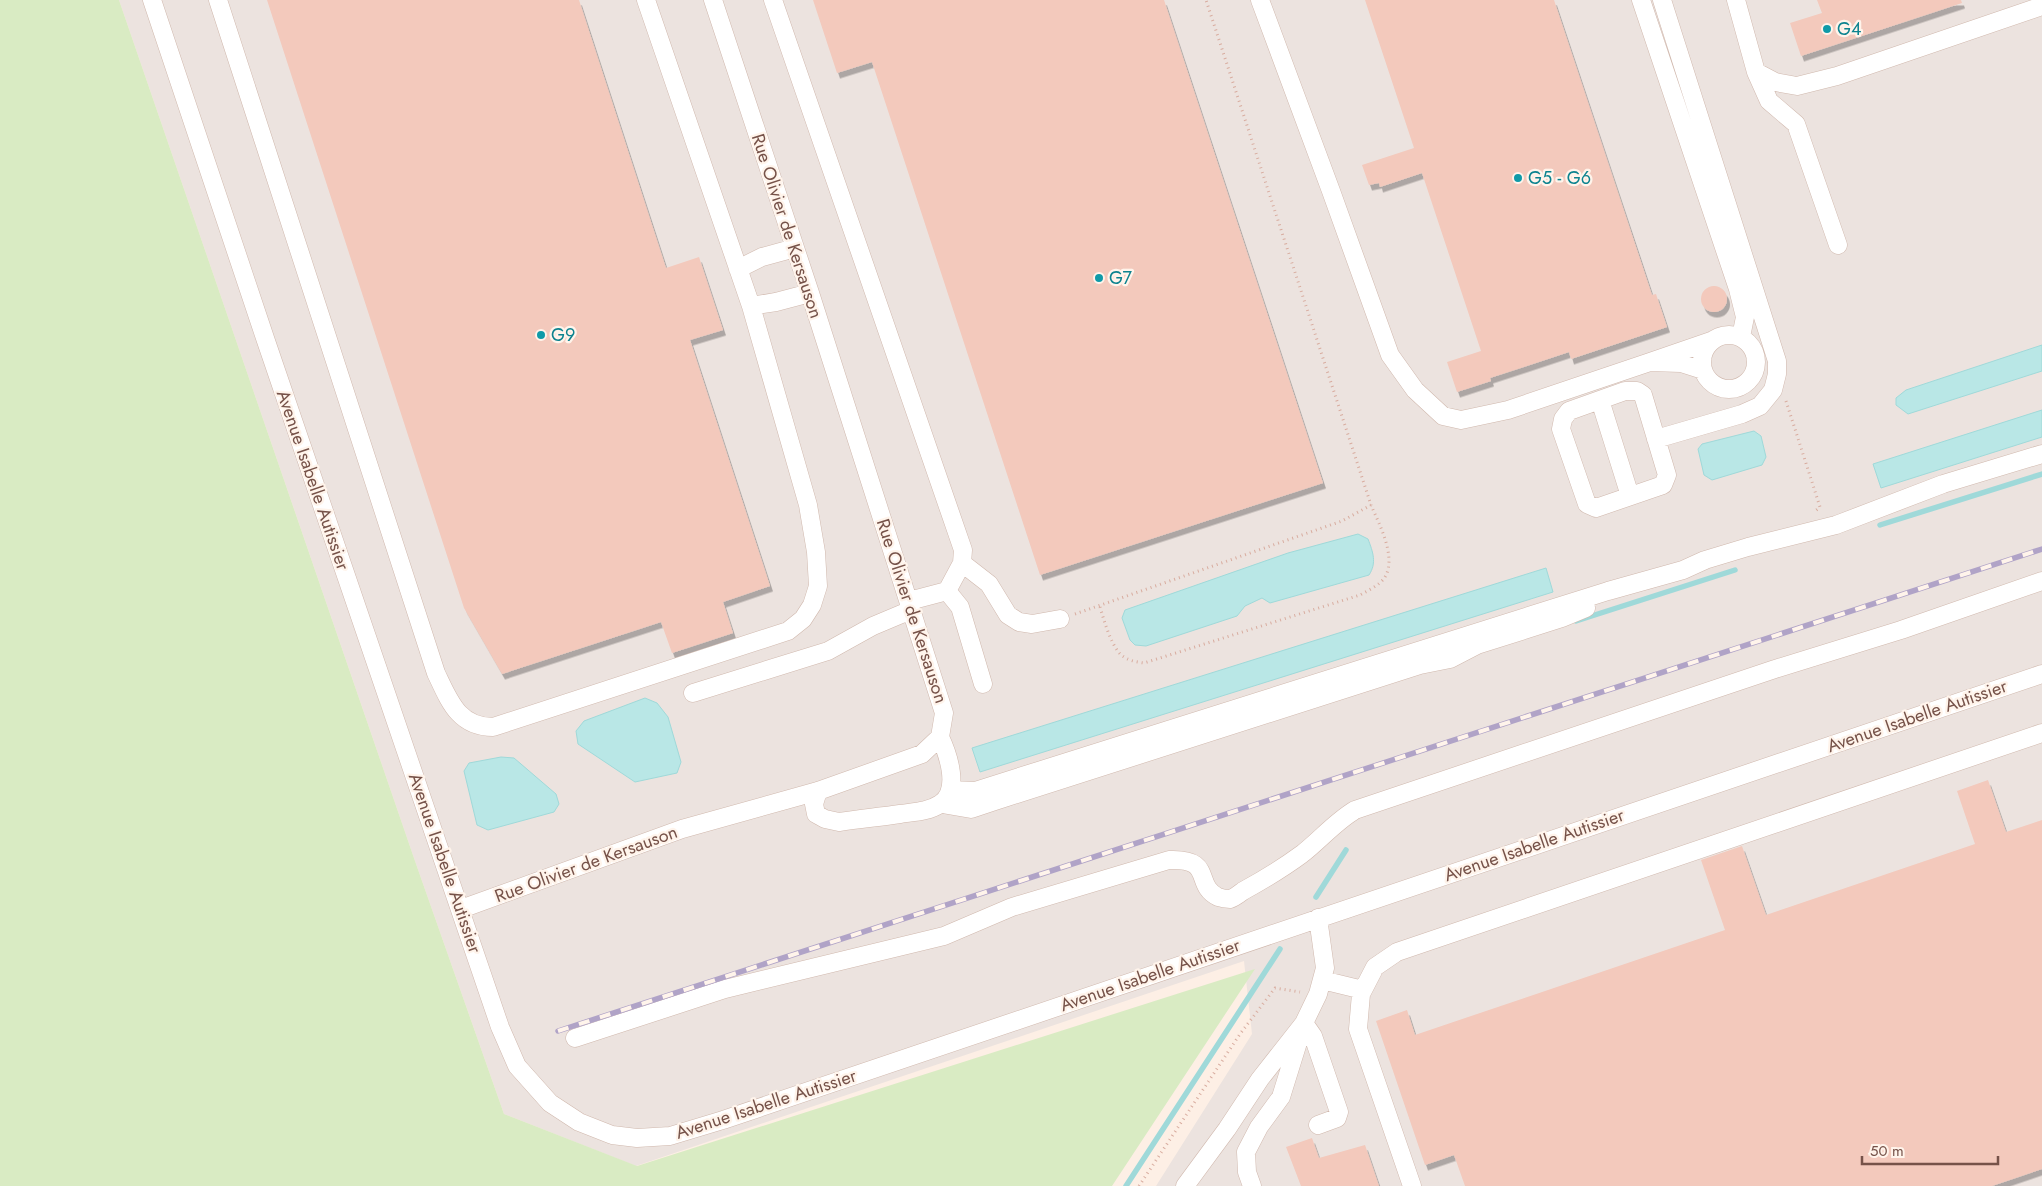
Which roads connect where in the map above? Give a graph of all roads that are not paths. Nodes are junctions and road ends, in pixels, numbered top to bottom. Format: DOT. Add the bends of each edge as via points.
graph roads {
  1 [pos="152,0"];
  2 [pos="218,0"];
  3 [pos="646,0"];
  4 [pos="713,0"];
  5 [pos="773,0"];
  6 [pos="1260,0"];
  7 [pos="1641,0"];
  8 [pos="1736,0"];
  9 [pos="1667,2"];
  10 [pos="2042,6"];
  11 [pos="1756,72"];
  12 [pos="1838,245"];
  13 [pos="794,248"];
  14 [pos="738,268"];
  15 [pos="810,293"];
  16 [pos="751,306"];
  17 [pos="1741,337"];
  18 [pos="1711,341"];
  19 [pos="1650,362"];
  20 [pos="1702,370"];
  21 [pos="1600,400"];
  22 [pos="1656,439"];
  23 [pos="2042,454"];
  24 [pos="1630,496"];
  25 [pos="962,563"];
  26 [pos="2042,581"];
  27 [pos="947,591"];
  28 [pos="910,606"];
  29 [pos="1060,619"];
  30 [pos="2042,674"];
  31 [pos="983,684"];
  32 [pos="694,694"];
  33 [pos="2042,733"];
  34 [pos="940,737"];
  35 [pos="818,791"];
  36 [pos="946,797"];
  37 [pos="461,909"];
  38 [pos="1318,918"];
  39 [pos="1320,987"];
  40 [pos="1363,990"];
  41 [pos="1304,1023"];
  42 [pos="575,1038"];
  43 [pos="1318,1126"];
  44 [pos="1185,1186"];
  45 [pos="1252,1186"];
  46 [pos="1412,1186"];
  1 -- 37 [label="street, Avenue Isabelle Autissier"];
  2 -- 16 [label="street" via="436,673 459,715 470,723 493,727 788,632 803,619 818,586 816,552 808,505"];
  3 -- 14 [label="street"];
  4 -- 13 [label="street, Rue Olivier de Kersauson"];
  5 -- 25 [label="street" via="962,550"];
  6 -- 19 [label="street" via="1390,355 1415,390 1443,416 1462,420 1508,410"];
  7 -- 17 [label="street" via="1738,289 1745,318"];
  8 -- 11 [label="street"];
  9 -- 22 [label="street" via="1777,362 1777,374 1773,390 1760,406"];
  10 -- 11 [label="street" via="1797,86 1775,82"];
  11 -- 12 [label="street" via="1770,101 1796,124"];
  13 -- 14 [label="street"];
  13 -- 15 [label="street, Rue Olivier de Kersauson"];
  14 -- 16 [label="street"];
  15 -- 16 [label="street"];
  15 -- 28 [label="street, Rue Olivier de Kersauson"];
  17 -- 18 [label="street" via="1726,335"];
  17 -- 20 [label="street" via="1753,348 1757,362 1753,377 1741,388 1725,390 1711,383"];
  18 -- 19 [label="street"];
  18 -- 20 [label="street" via="1703,354"];
  19 -- 20 [label="street" via="1680,363"];
  21 -- 22 [label="street" via="1637,390 1643,395"];
  21 -- 24 [label="street"];
  21 -- 24 [label="street" via="1569,411 1561,429 1586,504 1596,508"];
  22 -- 24 [label="street" via="1667,475 1663,485"];
  23 -- 36 [label="street" via="1943,484 1836,525 1748,547 1683,570 1608,590 1588,607 1478,645 1450,659 1402,671 971,808 959,808"];
  25 -- 27 [label="street"];
  25 -- 29 [label="street" via="989,584 1008,615 1019,622 1032,624"];
  26 -- 42 [label="street" via="1355,810 1338,820 1303,853 1230,899 1210,892 1194,863 1185,859 1169,860 1012,907 944,936 725,988"];
  27 -- 28 [label="street"];
  27 -- 31 [label="street" via="960,607"];
  28 -- 32 [label="street" via="828,651"];
  28 -- 34 [label="street, Rue Olivier de Kersauson" via="944,713"];
  30 -- 38 [label="street, Avenue Isabelle Autissier"];
  33 -- 40 [label="street" via="1397,952 1375,967"];
  34 -- 35 [label="street, Rue Olivier de Kersauson" via="922,754"];
  34 -- 36 [label="street" via="948,755 952,780"];
  35 -- 36 [label="street" via="814,804 816,814 839,822 926,810"];
  35 -- 37 [label="street, Rue Olivier de Kersauson" via="682,829"];
  37 -- 38 [label="street, Avenue Isabelle Autissier" via="500,1027 517,1066 550,1103 580,1122 612,1135 637,1138 670,1136 723,1120"];
  38 -- 39 [label="street" via="1325,968"];
  39 -- 40 [label="street"];
  39 -- 41 [label="street"];
  40 -- 46 [label="street" via="1358,1029"];
  41 -- 43 [label="street" via="1313,1036 1339,1112 1337,1118"];
  41 -- 44 [label="street" via="1260,1079"];
  41 -- 45 [label="street" via="1281,1097 1246,1152"];
}
